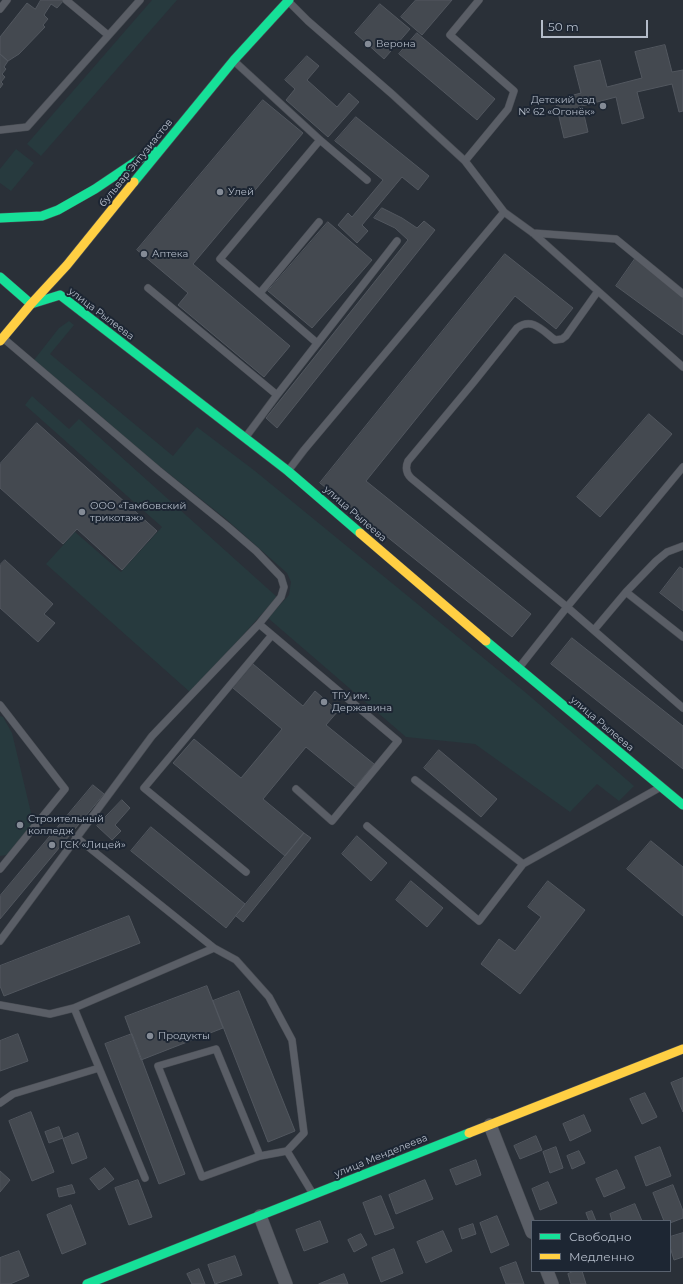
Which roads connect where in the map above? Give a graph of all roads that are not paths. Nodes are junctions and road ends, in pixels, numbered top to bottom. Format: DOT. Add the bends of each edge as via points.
graph roads {
  1 [pos="7,0"];
  2 [pos="66,0"];
  3 [pos="140,0"];
  4 [pos="479,0"];
  5 [pos="284,2"];
  6 [pos="0,9"];
  7 [pos="108,35"];
  8 [pos="234,60"];
  9 [pos="0,130"];
  10 [pos="170,138"];
  11 [pos="320,140"];
  12 [pos="465,161"];
  13 [pos="367,180"];
  14 [pos="504,212"];
  15 [pos="0,218"];
  16 [pos="319,222"];
  17 [pos="533,233"];
  18 [pos="397,241"];
  19 [pos="0,278"];
  20 [pos="148,288"];
  21 [pos="598,292"];
  22 [pos="260,293"];
  23 [pos="683,294"];
  24 [pos="32,304"];
  25 [pos="2,339"];
  26 [pos="317,343"];
  27 [pos="683,367"];
  28 [pos="277,395"];
  29 [pos="245,438"];
  30 [pos="683,467"];
  31 [pos="288,471"];
  32 [pos="683,546"];
  33 [pos="626,592"];
  34 [pos="567,607"];
  35 [pos="259,624"];
  36 [pos="594,630"];
  37 [pos="272,635"];
  38 [pos="683,637"];
  39 [pos="518,669"];
  40 [pos="0,705"];
  41 [pos="683,708"];
  42 [pos="415,780"];
  43 [pos="661,787"];
  44 [pos="296,790"];
  45 [pos="683,805"];
  46 [pos="367,826"];
  47 [pos="76,837"];
  48 [pos="523,864"];
  49 [pos="0,869"];
  50 [pos="246,872"];
  51 [pos="0,941"];
  52 [pos="214,948"];
  53 [pos="0,1005"];
  54 [pos="74,1008"];
  55 [pos="683,1049"];
  56 [pos="99,1068"];
  57 [pos="0,1103"];
  58 [pos="490,1125"];
  59 [pos="287,1151"];
  60 [pos="260,1156"];
  61 [pos="145,1178"];
  62 [pos="313,1194"];
  63 [pos="260,1216"];
  64 [pos="531,1229"];
  65 [pos="547,1272"];
  66 [pos="107,1280"];
  67 [pos="87,1284"];
  68 [pos="286,1284"];
  69 [pos="552,1284"];
  1 -- 6 [label="lane"];
  2 -- 7 [label="lane"];
  3 -- 7 [label="lane"];
  4 -- 12 [label="lane" via="450,35 514,91 508,109"];
  5 -- 8 [label="street, бульвар Энтузиастов"];
  5 -- 12 [label="lane" via="392,94"];
  7 -- 9 [label="lane" via="27,127"];
  8 -- 10 [label="street, бульвар Энтузиастов"];
  8 -- 11 [label="lane"];
  10 -- 15 [label="street" via="95,189 58,210 42,216"];
  10 -- 24 [label="street, бульвар Энтузиастов"];
  11 -- 13 [label="lane"];
  11 -- 22 [label="lane" via="220,259"];
  12 -- 14 [label="lane"];
  14 -- 17 [label="lane"];
  14 -- 31 [label="lane"];
  16 -- 22 [label="lane"];
  17 -- 21 [label="lane"];
  17 -- 23 [label="lane" via="616,239"];
  18 -- 26 [label="lane"];
  19 -- 24 [label="street"];
  20 -- 28 [label="lane"];
  21 -- 27 [label="lane"];
  21 -- 34 [label="lane" via="562,339 555,340 532,323 516,328 408,461 406,467 411,478"];
  22 -- 26 [label="lane"];
  24 -- 25 [label="street, бульвар Энтузиастов"];
  24 -- 29 [label="street, улица Рылеева" via="60,296"];
  25 -- 35 [label="lane" via="227,526 281,577 284,587 281,597"];
  26 -- 28 [label="lane"];
  28 -- 29 [label="lane"];
  29 -- 31 [label="street, улица Рылеева"];
  30 -- 34 [label="lane"];
  31 -- 39 [label="street, улица Рылеева"];
  32 -- 33 [label="lane" via="667,552"];
  33 -- 36 [label="lane"];
  33 -- 38 [label="lane"];
  34 -- 36 [label="lane"];
  34 -- 39 [label="lane"];
  35 -- 37 [label="lane"];
  35 -- 47 [label="lane" via="152,736"];
  36 -- 41 [label="lane"];
  37 -- 44 [label="lane" via="398,741 332,821"];
  37 -- 50 [label="lane" via="144,788"];
  39 -- 43 [label="street, улица Рылеева"];
  40 -- 49 [label="lane" via="65,789"];
  42 -- 48 [label="lane"];
  43 -- 45 [label="street, улица Рылеева"];
  43 -- 48 [label="lane"];
  46 -- 48 [label="lane" via="479,921"];
  47 -- 51 [label="lane"];
  47 -- 52 [label="lane"];
  52 -- 54 [label="lane"];
  52 -- 59 [label="lane" via="236,960 269,997 292,1040 304,1133"];
  53 -- 54 [label="lane" via="50,1014"];
  54 -- 56 [label="lane"];
  55 -- 58 [label="street, улица Менделеева"];
  56 -- 57 [label="lane" via="13,1094"];
  56 -- 61 [label="lane"];
  58 -- 62 [label="street, улица Менделеева"];
  58 -- 64 [label="street"];
  59 -- 60 [label="lane"];
  59 -- 62 [label="lane"];
  60 -- 60 [label="lane" via="202,1177 158,1066 216,1049"];
  62 -- 63 [label="street, улица Менделеева"];
  63 -- 66 [label="street, улица Менделеева"];
  63 -- 68 [label="street"];
  65 -- 69 [label="street"];
  66 -- 67 [label="street, улица Менделеева"];
}
